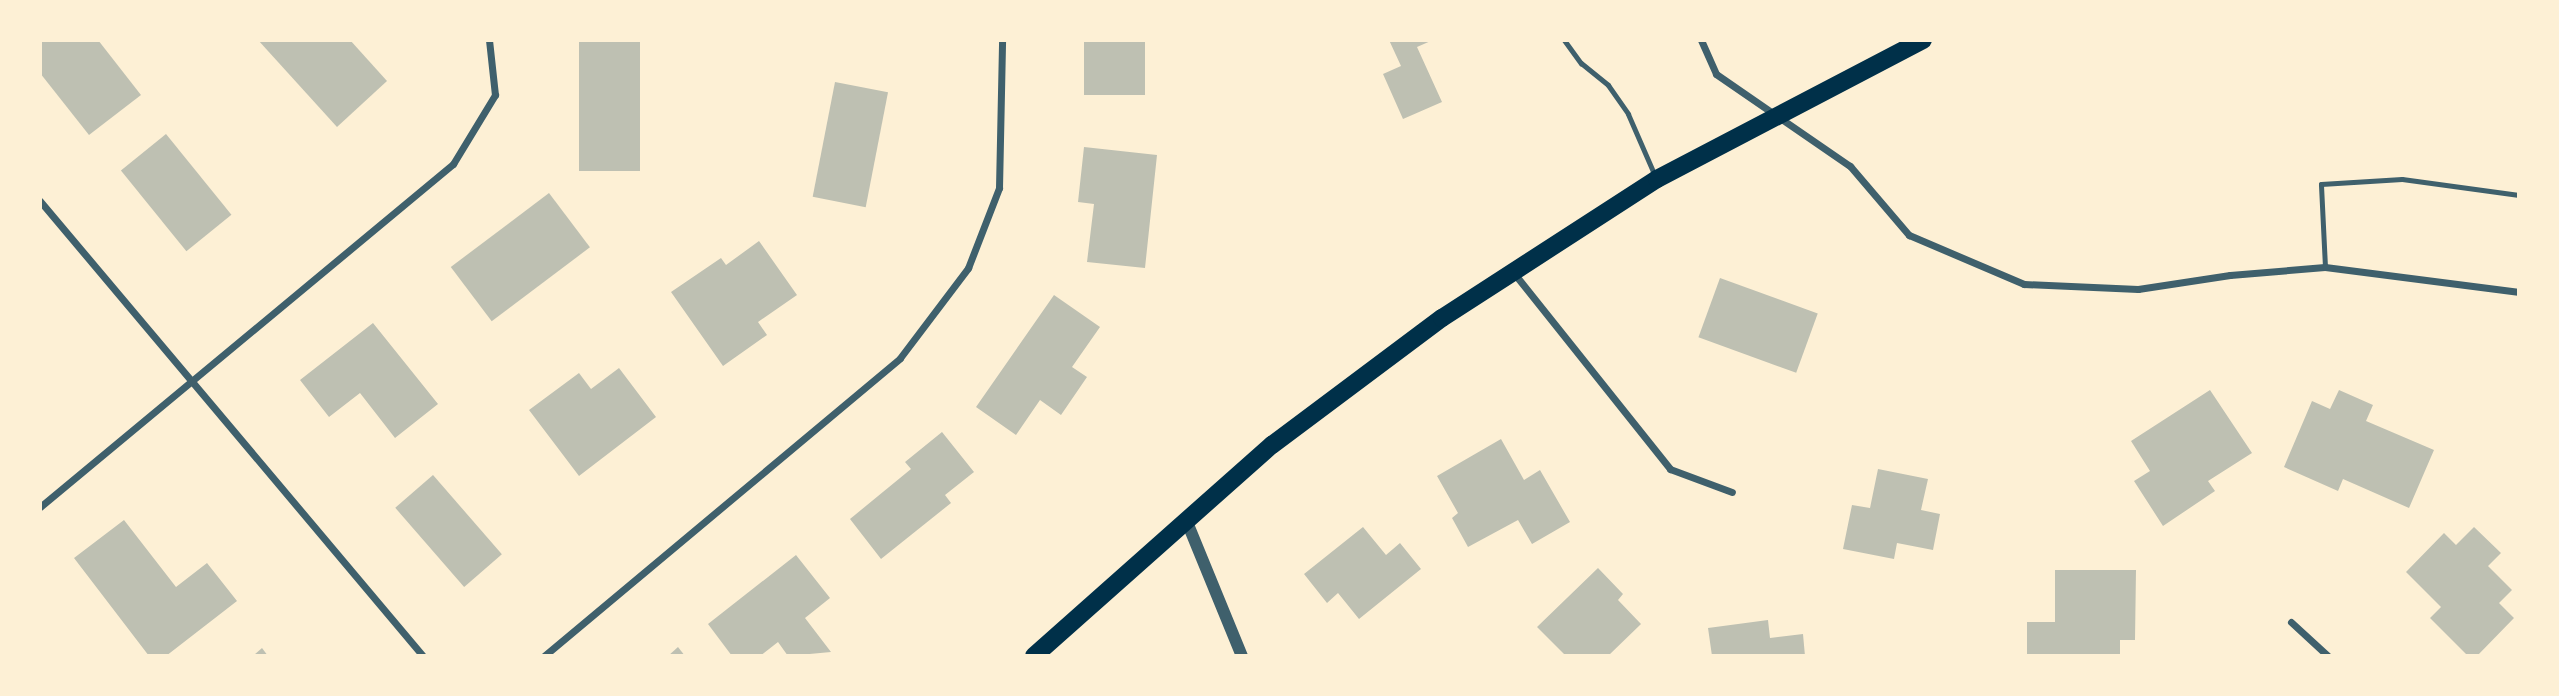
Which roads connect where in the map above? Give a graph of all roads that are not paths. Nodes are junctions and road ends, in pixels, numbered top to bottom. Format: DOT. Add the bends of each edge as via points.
graph roads {
  1 [pos="489,40"];
  2 [pos="1002,40"];
  3 [pos="1564,40"];
  4 [pos="1701,40"];
  5 [pos="1923,40"];
  6 [pos="1774,115"];
  7 [pos="1657,179"];
  8 [pos="2519,195"];
  9 [pos="40,201"];
  10 [pos="2326,267"];
  11 [pos="1512,271"];
  12 [pos="2519,292"];
  13 [pos="191,382"];
  14 [pos="1732,492"];
  15 [pos="40,507"];
  16 [pos="1187,522"];
  17 [pos="2291,622"];
  18 [pos="423,656"];
  19 [pos="544,656"];
  20 [pos="1034,656"];
  21 [pos="1242,656"];
  22 [pos="2328,656"];
  1 -- 13 [label="street" via="495,95 453,164"];
  2 -- 19 [label="street" via="999,188 968,268 900,358"];
  3 -- 7 [label="lane" via="1628,114"];
  4 -- 6 [label="street" via="1716,74"];
  5 -- 6 [label="main road"];
  6 -- 7 [label="main road"];
  6 -- 10 [label="street" via="1850,166 1909,235 2024,284 2138,289"];
  7 -- 11 [label="main road"];
  8 -- 10 [label="lane" via="2402,179 2320,184"];
  9 -- 13 [label="street"];
  10 -- 12 [label="street"];
  11 -- 14 [label="street" via="1670,469"];
  11 -- 16 [label="main road" via="1334,396"];
  13 -- 15 [label="street"];
  13 -- 18 [label="street"];
  16 -- 20 [label="main road"];
  16 -- 21 [label="street"];
  17 -- 22 [label="street"];
}
